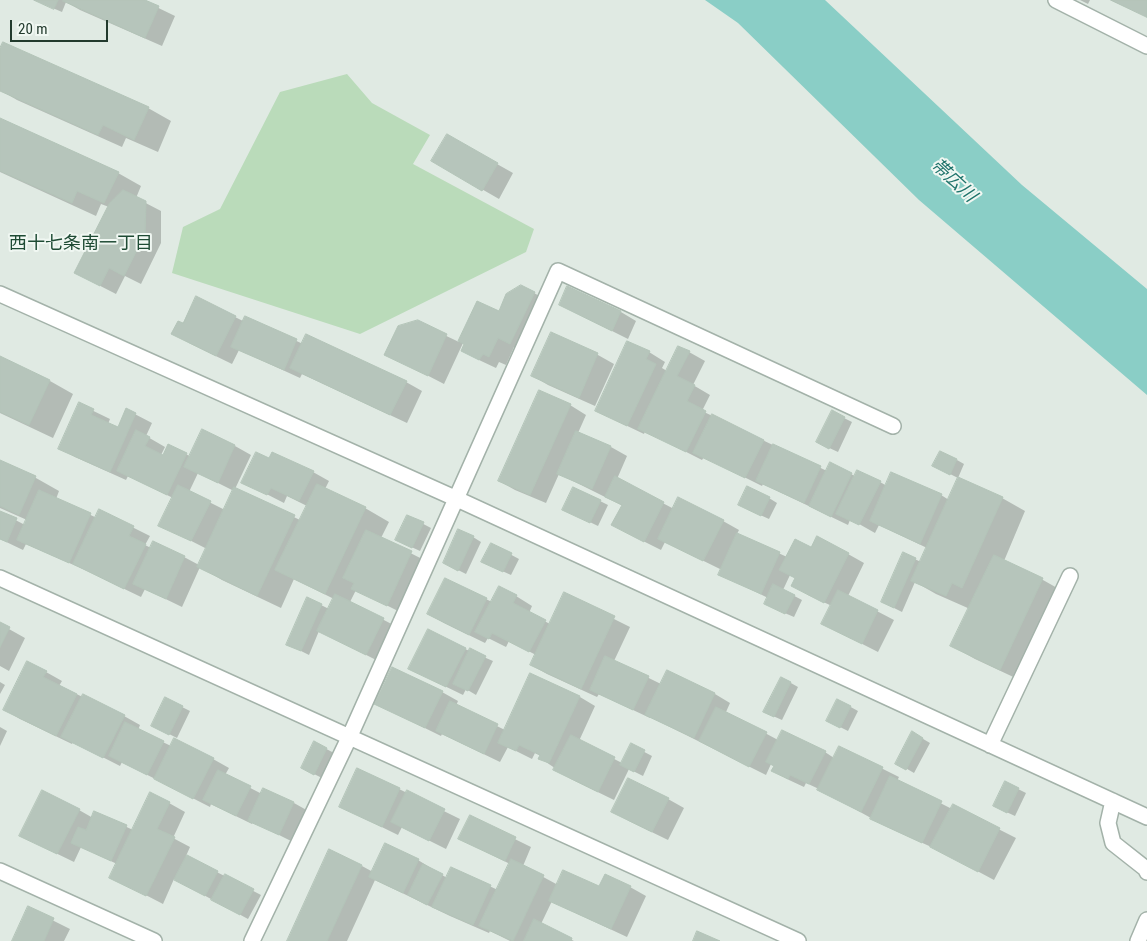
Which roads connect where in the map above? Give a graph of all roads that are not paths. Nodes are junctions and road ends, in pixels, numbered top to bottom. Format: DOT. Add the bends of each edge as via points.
graph roads {
  1 [pos="1056,0"];
  2 [pos="1147,46"];
  3 [pos="0,294"];
  4 [pos="893,426"];
  5 [pos="457,499"];
  6 [pos="1070,576"];
  7 [pos="0,578"];
  8 [pos="350,738"];
  9 [pos="990,744"];
  10 [pos="1113,801"];
  11 [pos="1147,817"];
  12 [pos="0,871"];
  13 [pos="1147,872"];
  14 [pos="1147,920"];
  15 [pos="154,941"];
  16 [pos="252,941"];
  17 [pos="798,941"];
  18 [pos="1138,941"];
  1 -- 2 [label="street"];
  3 -- 5 [label="street"];
  4 -- 5 [label="street" via="558,271"];
  5 -- 8 [label="street"];
  5 -- 9 [label="street"];
  6 -- 9 [label="street"];
  7 -- 8 [label="street"];
  8 -- 16 [label="street"];
  8 -- 17 [label="street"];
  9 -- 10 [label="street"];
  10 -- 11 [label="street"];
  10 -- 13 [label="street" via="1108,823 1113,844"];
  12 -- 15 [label="street"];
  14 -- 18 [label="street"];
}
